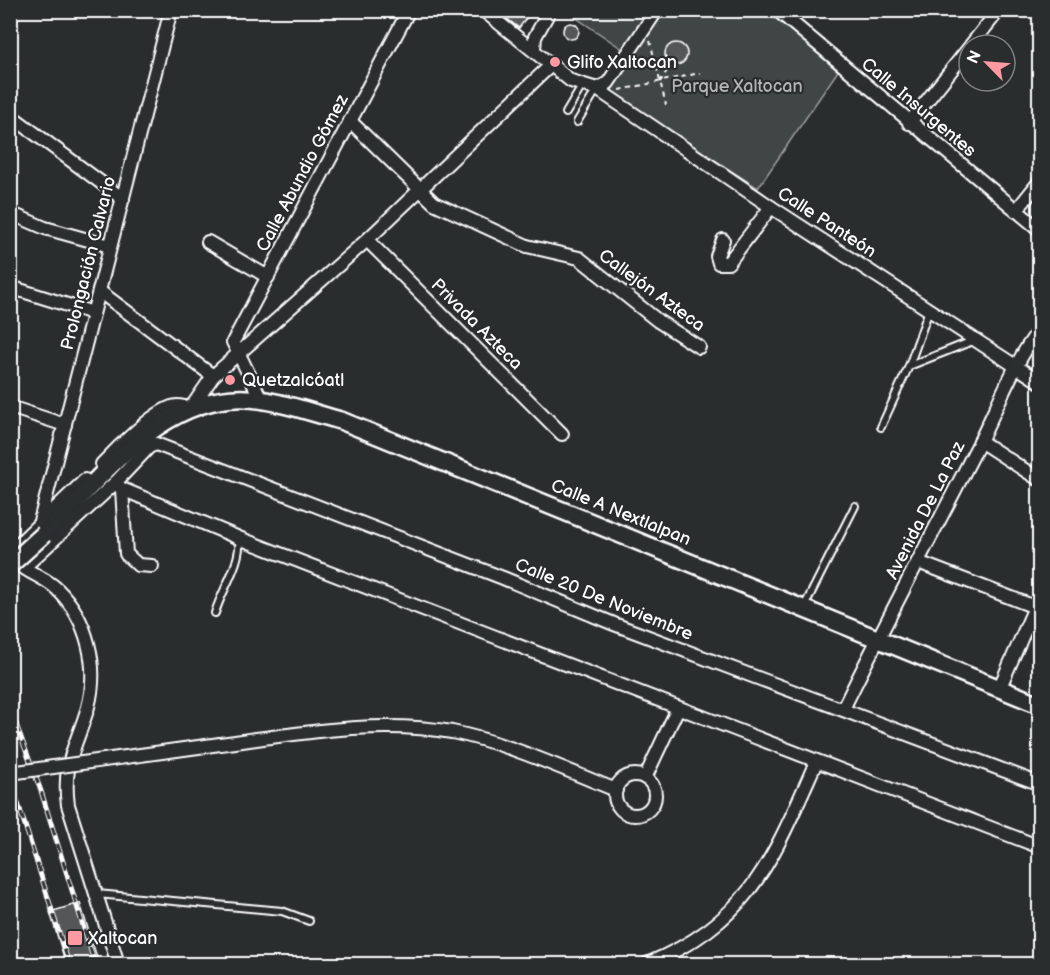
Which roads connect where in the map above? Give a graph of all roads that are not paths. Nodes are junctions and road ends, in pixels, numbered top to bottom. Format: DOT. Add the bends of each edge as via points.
graph roads {
  1 [pos="171,10"];
  2 [pos="409,10"];
  3 [pos="483,10"];
  4 [pos="549,10"];
  5 [pos="657,10"];
  6 [pos="777,10"];
  7 [pos="999,10"];
  8 [pos="980,33"];
  9 [pos="534,49"];
  10 [pos="957,62"];
  11 [pos="550,66"];
  12 [pos="582,86"];
  13 [pos="602,86"];
  14 [pos="567,112"];
  15 [pos="10,115"];
  16 [pos="350,122"];
  17 [pos="577,122"];
  18 [pos="909,123"];
  19 [pos="1040,181"];
  20 [pos="420,190"];
  21 [pos="123,199"];
  22 [pos="771,207"];
  23 [pos="1016,211"];
  24 [pos="10,213"];
  25 [pos="1040,230"];
  26 [pos="367,240"];
  27 [pos="723,240"];
  28 [pos="208,242"];
  29 [pos="110,246"];
  30 [pos="268,277"];
  31 [pos="10,287"];
  32 [pos="99,291"];
  33 [pos="929,310"];
  34 [pos="93,313"];
  35 [pos="1040,329"];
  36 [pos="975,340"];
  37 [pos="699,347"];
  38 [pos="238,353"];
  39 [pos="909,366"];
  40 [pos="1016,366"];
  41 [pos="213,376"];
  42 [pos="1040,382"];
  43 [pos="261,399"];
  44 [pos="10,407"];
  45 [pos="186,411"];
  46 [pos="65,425"];
  47 [pos="881,427"];
  48 [pos="562,434"];
  49 [pos="980,441"];
  50 [pos="1040,480"];
  51 [pos="119,486"];
  52 [pos="855,506"];
  53 [pos="42,529"];
  54 [pos="239,538"];
  55 [pos="10,552"];
  56 [pos="10,558"];
  57 [pos="918,562"];
  58 [pos="17,566"];
  59 [pos="152,566"];
  60 [pos="804,607"];
  61 [pos="215,613"];
  62 [pos="878,638"];
  63 [pos="999,689"];
  64 [pos="1040,705"];
  65 [pos="678,708"];
  66 [pos="843,709"];
  67 [pos="816,762"];
  68 [pos="10,773"];
  69 [pos="645,778"];
  70 [pos="1040,784"];
  71 [pos="615,790"];
  72 [pos="1040,847"];
  73 [pos="96,894"];
  74 [pos="309,921"];
  75 [pos="118,964"];
  76 [pos="647,964"];
  1 -- 21 [label="street, Prolongación Calvario"];
  2 -- 16 [label="street, Calle Abundio Gómez"];
  3 -- 9 [label="street"];
  4 -- 9 [label="street" via="535,37"];
  5 -- 13 [label="street"];
  6 -- 18 [label="street, Calle Insurgentes"];
  7 -- 8 [label="street"];
  9 -- 11 [label="street"];
  10 -- 18 [label="street"];
  11 -- 12 [label="street"];
  11 -- 20 [label="street"];
  12 -- 13 [label="street"];
  12 -- 14 [label="lane"];
  13 -- 17 [label="lane"];
  13 -- 22 [label="street, Calle Panteón"];
  15 -- 21 [label="street"];
  16 -- 20 [label="street, Callejón Azteca"];
  16 -- 30 [label="street, Calle Abundio Gómez"];
  18 -- 23 [label="street, Calle Insurgentes"];
  19 -- 23 [label="street"];
  20 -- 26 [label="street"];
  20 -- 37 [label="street, Callejón Azteca" via="435,203 527,246 579,258 658,321"];
  21 -- 29 [label="street, Prolongación Calvario"];
  22 -- 27 [label="street" via="728,263 719,262 717,256"];
  22 -- 33 [label="street, Calle Panteón"];
  23 -- 25 [label="street, Calle Insurgentes"];
  24 -- 29 [label="street" via="45,228"];
  26 -- 38 [label="street"];
  26 -- 48 [label="street, Privada Azteca"];
  28 -- 30 [label="street"];
  29 -- 32 [label="street, Prolongación Calvario"];
  30 -- 38 [label="street, Calle Abundio Gómez" via="233,342"];
  31 -- 34 [label="street"];
  32 -- 34 [label="street, Prolongación Calvario"];
  32 -- 41 [label="street"];
  33 -- 36 [label="street, Calle Panteón"];
  33 -- 39 [label="lane"];
  34 -- 46 [label="street, Prolongación Calvario"];
  35 -- 40 [label="street, Avenida De La Paz"];
  36 -- 39 [label="lane"];
  36 -- 40 [label="street, Calle Panteón"];
  38 -- 41 [label="street"];
  38 -- 43 [label="street"];
  39 -- 47 [label="lane"];
  40 -- 42 [label="street, Calle Panteón"];
  40 -- 49 [label="street, Avenida De La Paz"];
  41 -- 45 [label="street"];
  43 -- 45 [label="main road, Calle A Nextlalpan" via="224,400"];
  43 -- 60 [label="main road, Calle A Nextlalpan" via="342,421"];
  44 -- 46 [label="street"];
  45 -- 53 [label="main road, Calle A Nextlalpan" via="130,448 76,503"];
  45 -- 53 [label="street" via="175,405 139,429"];
  46 -- 53 [label="street, Prolongación Calvario"];
  49 -- 50 [label="street"];
  49 -- 57 [label="street, Avenida De La Paz"];
  51 -- 54 [label="street"];
  51 -- 58 [label="street"];
  51 -- 59 [label="street" via="126,554 138,566"];
  51 -- 66 [label="street, Calle 20 De Noviembre" via="156,444 614,624"];
  52 -- 60 [label="lane"];
  53 -- 55 [label="street"];
  53 -- 58 [label="main road, Calle A Nextlalpan, bridge"];
  54 -- 61 [label="lane" via="241,551 220,593"];
  54 -- 65 [label="street"];
  56 -- 58 [label="street"];
  57 -- 62 [label="street, Avenida De La Paz"];
  57 -- 63 [label="street" via="1035,607"];
  58 -- 73 [label="street" via="54,586 64,596 90,647 93,683 65,782 68,805"];
  60 -- 62 [label="main road, Calle A Nextlalpan"];
  62 -- 63 [label="main road, Calle A Nextlalpan"];
  62 -- 66 [label="street, Avenida De La Paz"];
  63 -- 64 [label="main road, Calle A Nextlalpan"];
  65 -- 67 [label="street"];
  65 -- 69 [label="street"];
  66 -- 70 [label="street, Calle 20 De Noviembre"];
  67 -- 72 [label="street"];
  67 -- 76 [label="street" via="783,836 756,884 721,921 677,952"];
  68 -- 71 [label="street, bridge" via="360,728 452,732 538,759"];
  69 -- 71 [label="street" via="628,776"];
  69 -- 71 [label="street" via="652,784 655,801 643,814 625,813 618,807"];
  73 -- 74 [label="lane" via="282,911"];
  73 -- 75 [label="street"];
}
